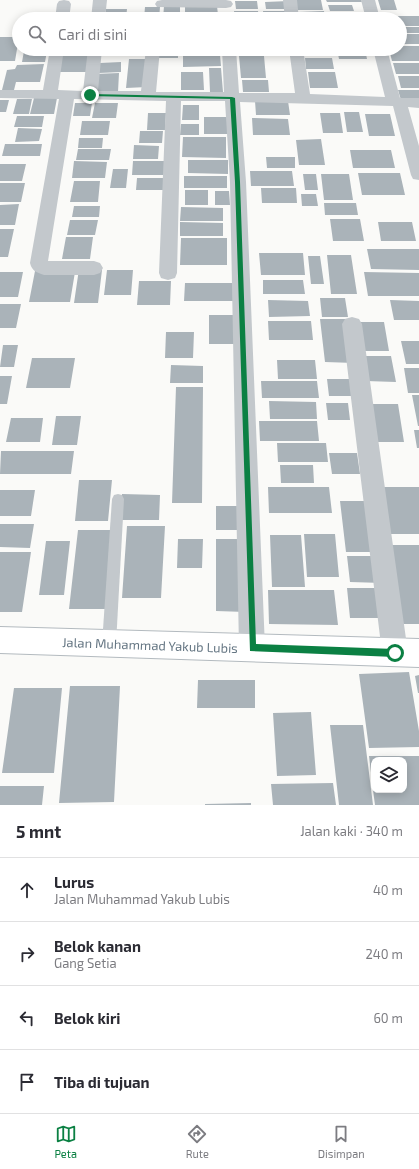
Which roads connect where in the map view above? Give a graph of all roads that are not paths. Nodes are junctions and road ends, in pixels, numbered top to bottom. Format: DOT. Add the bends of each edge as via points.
graph roads {
  1 [pos="100,0"];
  2 [pos="290,0"];
  3 [pos="368,0"];
  4 [pos="226,2"];
  5 [pos="64,4"];
  6 [pos="162,4"];
  7 [pos="63,12"];
  8 [pos="99,12"];
  9 [pos="227,12"];
  10 [pos="291,12"];
  11 [pos="371,12"];
  12 [pos="57,56"];
  13 [pos="94,56"];
  14 [pos="151,56"];
  15 [pos="229,56"];
  16 [pos="297,56"];
  17 [pos="382,56"];
  18 [pos="0,94"];
  19 [pos="58,95"];
  20 [pos="90,95"];
  21 [pos="148,96"];
  22 [pos="174,97"];
  23 [pos="232,98"];
  24 [pos="303,98"];
  25 [pos="397,102"];
  26 [pos="419,103"];
  27 [pos="419,175"];
  28 [pos="94,268"];
  29 [pos="168,273"];
  30 [pos="352,324"];
  31 [pos="118,499"];
  32 [pos="0,640"];
  33 [pos="109,644"];
  34 [pos="252,648"];
  35 [pos="407,653"];
  1 -- 8 [label="street"];
  2 -- 10 [label="street"];
  3 -- 11 [label="street"];
  4 -- 6 [label="street"];
  4 -- 9 [label="street"];
  5 -- 7 [label="street"];
  12 -- 19 [label="street"];
  13 -- 20 [label="street"];
  14 -- 21 [label="street"];
  15 -- 23 [label="street"];
  16 -- 24 [label="street"];
  17 -- 25 [label="street"];
  18 -- 19 [label="street"];
  19 -- 20 [label="street"];
  19 -- 28 [label="street" via="39,263 44,268"];
  20 -- 21 [label="street"];
  21 -- 22 [label="street"];
  22 -- 23 [label="street"];
  22 -- 29 [label="street"];
  23 -- 24 [label="street"];
  23 -- 34 [label="street" via="238,190"];
  24 -- 25 [label="street"];
  25 -- 26 [label="street"];
  25 -- 27 [label="street"];
  30 -- 35 [label="street"];
  31 -- 33 [label="lane"];
  32 -- 33 [label="main road, Jalan Muhammad Yakub Lubis"];
  33 -- 34 [label="main road, Jalan Muhammad Yakub Lubis"];
  34 -- 35 [label="main road, Jalan Muhammad Yakub Lubis"];
}
